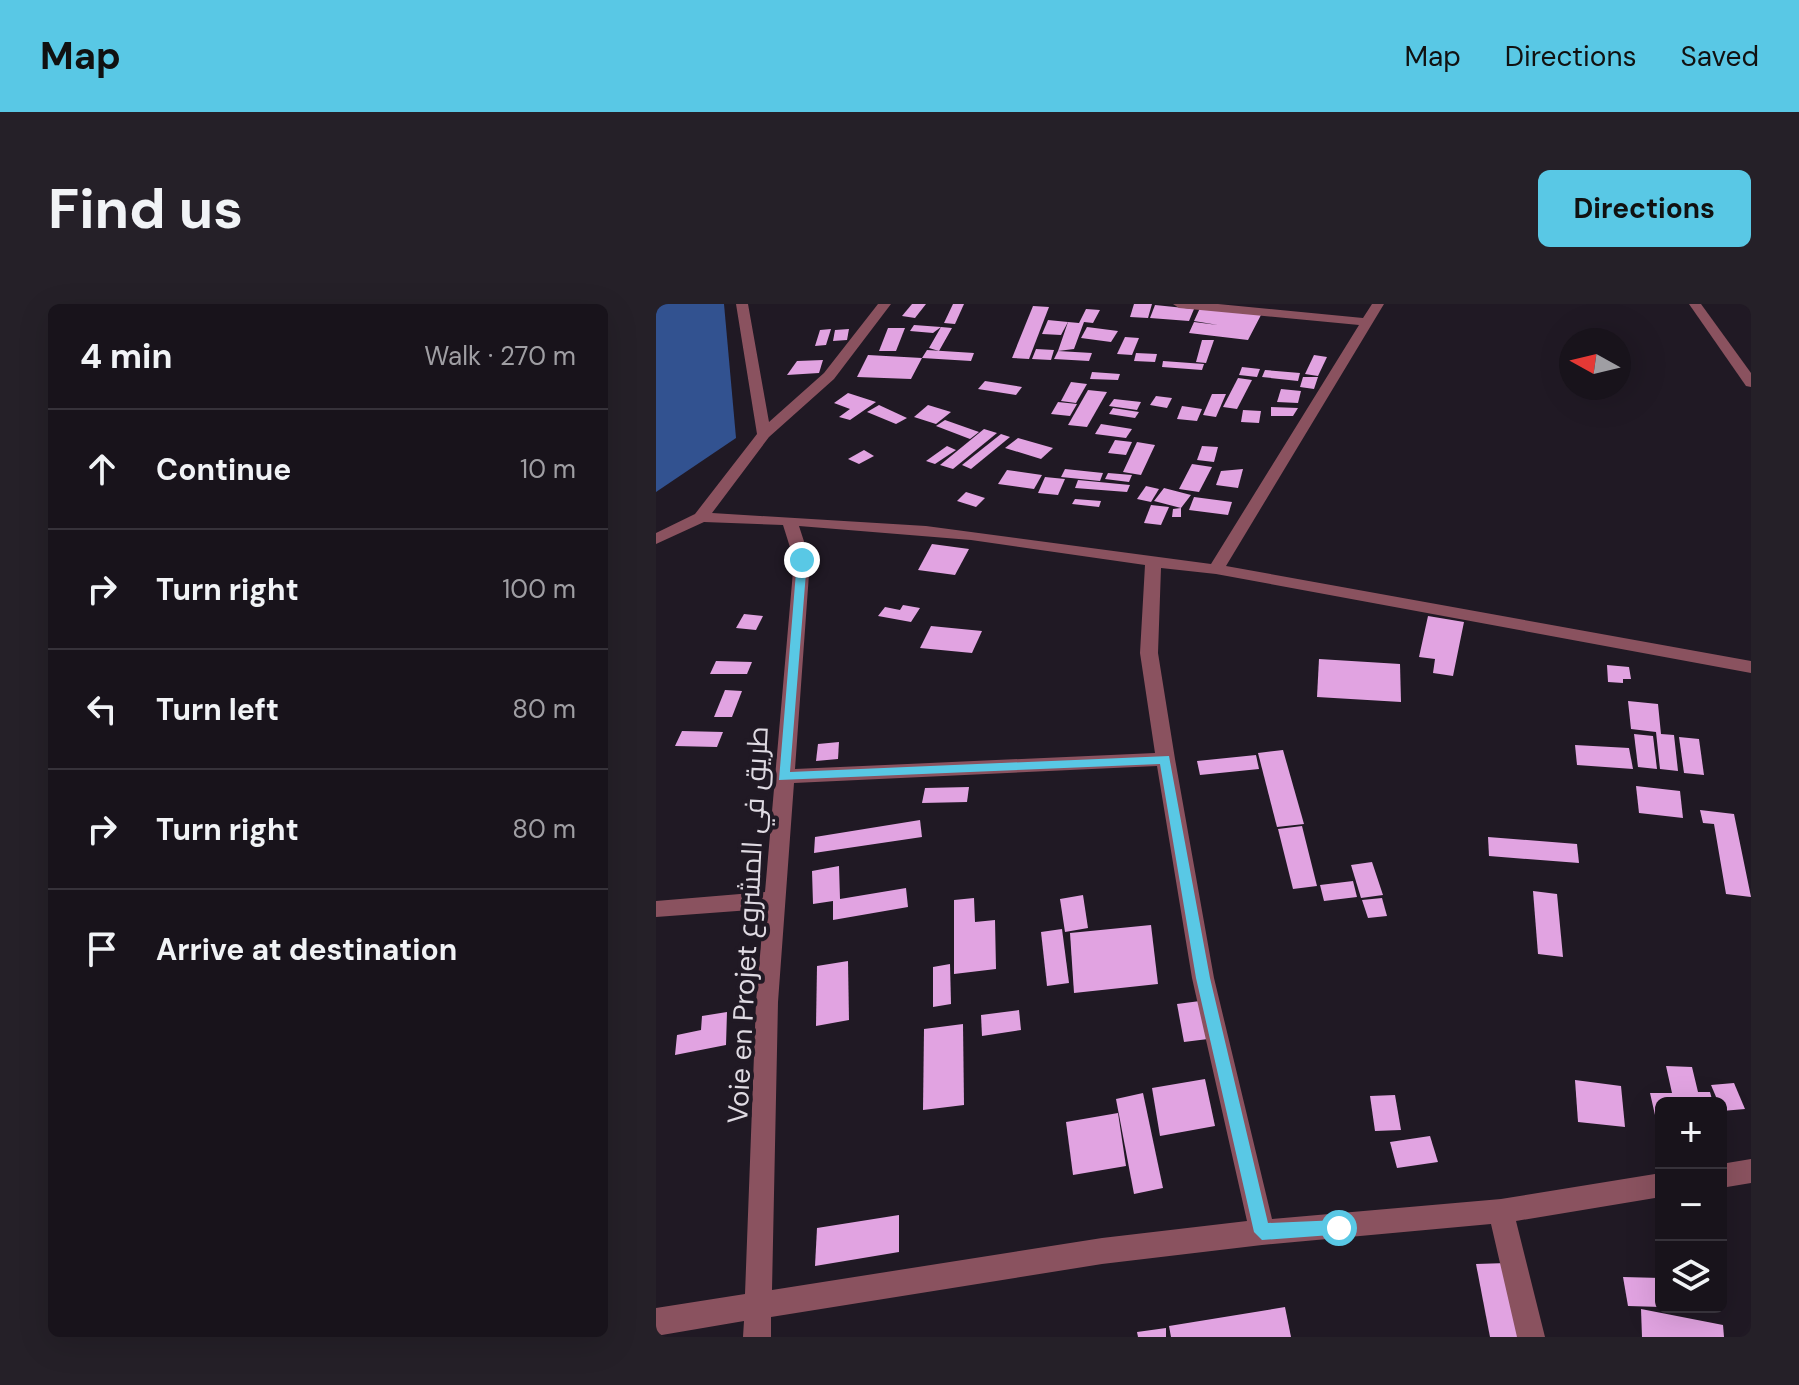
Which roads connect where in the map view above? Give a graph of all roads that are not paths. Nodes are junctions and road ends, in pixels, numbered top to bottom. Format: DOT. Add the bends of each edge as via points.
graph roads {
  1 [pos="742,304"];
  2 [pos="885,304"];
  3 [pos="1179,304"];
  4 [pos="1378,304"];
  5 [pos="1695,304"];
  6 [pos="1366,322"];
  7 [pos="1751,383"];
  8 [pos="764,434"];
  9 [pos="701,517"];
  10 [pos="789,520"];
  11 [pos="656,539"];
  12 [pos="1153,565"];
  13 [pos="1216,569"];
  14 [pos="1751,667"];
  15 [pos="1165,759"];
  16 [pos="783,777"];
  17 [pos="776,900"];
  18 [pos="656,909"];
  19 [pos="1751,1171"];
  20 [pos="1727,1175"];
  21 [pos="1655,1186"];
  22 [pos="1501,1211"];
  23 [pos="1262,1232"];
  24 [pos="759,1307"];
  25 [pos="656,1322"];
  26 [pos="757,1337"];
  27 [pos="1531,1337"];
  1 -- 8 [label="street"];
  2 -- 8 [label="street" via="829,376"];
  3 -- 6 [label="street"];
  4 -- 6 [label="street"];
  5 -- 7 [label="street"];
  6 -- 13 [label="street"];
  8 -- 9 [label="street"];
  9 -- 10 [label="street"];
  9 -- 11 [label="street"];
  10 -- 12 [label="street" via="1061,547"];
  10 -- 16 [label="street, Voie en Projet طريق في المشروع" via="802,560"];
  12 -- 13 [label="street"];
  12 -- 15 [label="street" via="1149,653"];
  13 -- 14 [label="street"];
  15 -- 16 [label="street"];
  15 -- 23 [label="street" via="1203,978"];
  16 -- 17 [label="street, Voie en Projet طريق في المشروع"];
  17 -- 18 [label="street"];
  17 -- 24 [label="street, Voie en Projet طريق في المشروع" via="767,1002"];
  19 -- 20 [label="street"];
  21 -- 22 [label="street"];
  22 -- 23 [label="street"];
  22 -- 27 [label="street"];
  23 -- 24 [label="street" via="1102,1251"];
  24 -- 25 [label="street"];
  24 -- 26 [label="street, Voie en Projet طريق في المشروع"];
}
